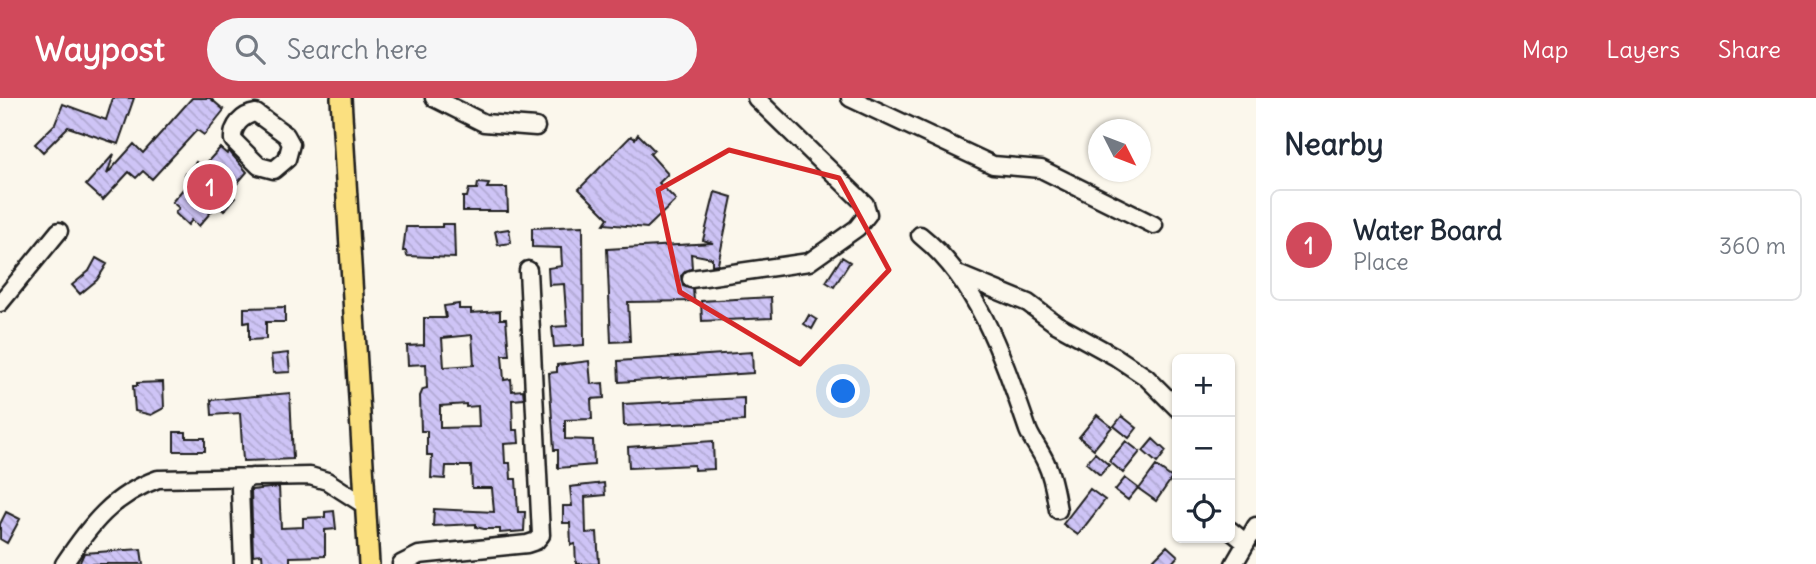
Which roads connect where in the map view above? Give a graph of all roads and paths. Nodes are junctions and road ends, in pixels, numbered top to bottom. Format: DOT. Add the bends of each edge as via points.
graph roads {
  1 [pos="255,98"];
  2 [pos="341,98"];
  3 [pos="434,98"];
  4 [pos="756,98"];
  5 [pos="850,98"];
  6 [pos="246,116"];
  7 [pos="536,128"];
  8 [pos="1154,225"];
  9 [pos="59,231"];
  10 [pos="920,235"];
  11 [pos="528,270"];
  12 [pos="960,275"];
  13 [pos="691,279"];
  14 [pos="0,303"];
  15 [pos="1172,403"];
  16 [pos="251,478"];
  17 [pos="366,506"];
  18 [pos="1058,510"];
  19 [pos="1256,526"];
  20 [pos="1235,534"];
  21 [pos="1246,542"];
  22 [pos="64,564"];
  23 [pos="243,564"];
  24 [pos="369,564"];
  25 [pos="401,564"];
  26 [pos="1234,564"];
  1 -- 6 [label="street"];
  2 -- 17 [label="main road"];
  3 -- 7 [label="street" via="484,123"];
  4 -- 13 [label="street" via="865,204 868,214 857,228 809,262"];
  5 -- 8 [label="street" via="993,165 1041,169"];
  9 -- 14 [label="street"];
  10 -- 12 [label="street"];
  11 -- 25 [label="street" via="541,535 527,544 419,555"];
  12 -- 15 [label="street" via="1028,303 1146,377"];
  12 -- 18 [label="street" via="1047,464"];
  16 -- 17 [label="street" via="317,477"];
  16 -- 22 [label="street" via="178,477 139,486 97,517"];
  16 -- 23 [label="street" via="240,488"];
  17 -- 24 [label="main road"];
  19 -- 21 [label="street"];
  20 -- 21 [label="street"];
  21 -- 26 [label="street"];
}
